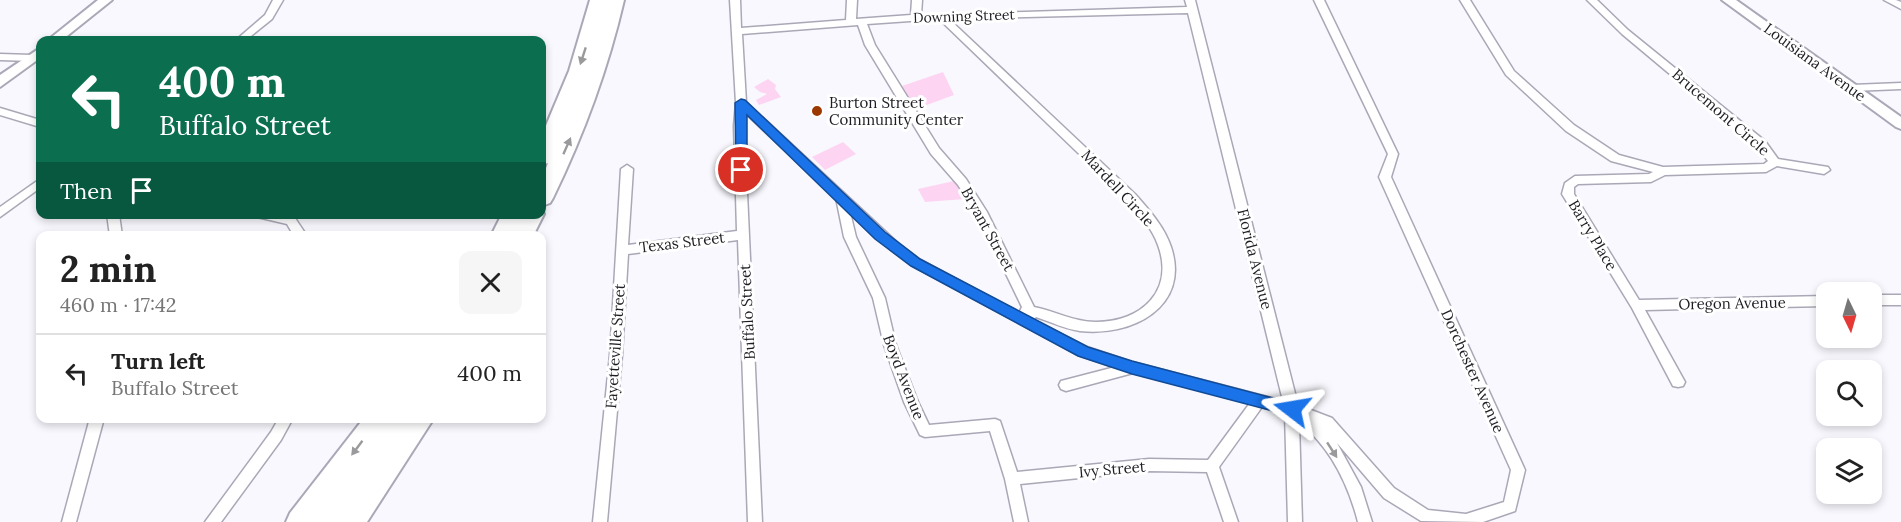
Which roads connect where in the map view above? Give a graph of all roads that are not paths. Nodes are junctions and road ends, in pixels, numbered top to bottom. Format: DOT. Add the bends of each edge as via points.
graph roads {
  1 [pos="106,0"];
  2 [pos="278,0"];
  3 [pos="598,0"];
  4 [pos="615,0"];
  5 [pos="735,0"];
  6 [pos="852,0"];
  7 [pos="917,0"];
  8 [pos="1040,0"];
  9 [pos="1319,0"];
  10 [pos="1465,0"];
  11 [pos="1592,0"];
  12 [pos="1728,0"];
  13 [pos="1889,0"];
  14 [pos="1192,5"];
  15 [pos="1901,6"];
  16 [pos="1041,13"];
  17 [pos="941,16"];
  18 [pos="916,17"];
  19 [pos="856,21"];
  20 [pos="736,31"];
  21 [pos="59,36"];
  22 [pos="246,36"];
  23 [pos="36,55"];
  24 [pos="0,57"];
  25 [pos="0,82"];
  26 [pos="1901,86"];
  27 [pos="1852,88"];
  28 [pos="741,103"];
  29 [pos="0,111"];
  30 [pos="36,123"];
  31 [pos="1901,124"];
  32 [pos="546,148"];
  33 [pos="1775,162"];
  34 [pos="627,169"];
  35 [pos="1824,170"];
  36 [pos="1664,171"];
  37 [pos="36,186"];
  38 [pos="546,189"];
  39 [pos="841,196"];
  40 [pos="0,213"];
  41 [pos="282,219"];
  42 [pos="298,231"];
  43 [pos="743,235"];
  44 [pos="621,250"];
  45 [pos="1882,300"];
  46 [pos="1901,300"];
  47 [pos="1816,301"];
  48 [pos="1636,305"];
  49 [pos="1022,320"];
  50 [pos="1132,368"];
  51 [pos="1678,382"];
  52 [pos="1066,385"];
  53 [pos="1259,401"];
  54 [pos="1292,409"];
  55 [pos="96,423"];
  56 [pos="283,423"];
  57 [pos="376,423"];
  58 [pos="401,423"];
  59 [pos="419,423"];
  60 [pos="1212,466"];
  61 [pos="1012,479"];
  62 [pos="69,522"];
  63 [pos="212,522"];
  64 [pos="300,522"];
  65 [pos="328,522"];
  66 [pos="351,522"];
  67 [pos="600,522"];
  68 [pos="754,522"];
  69 [pos="1021,522"];
  70 [pos="1231,522"];
  71 [pos="1295,522"];
  72 [pos="1365,522"];
  1 -- 21 [label="street"];
  2 -- 22 [label="street" via="268,17"];
  3 -- 32 [label="highway, one-way" via="578,71"];
  38 -- 4 [label="highway, one-way" via="582,109"];
  5 -- 20 [label="street, Buffalo Street"];
  6 -- 19 [label="street, Bryant Street"];
  7 -- 18 [label="street"];
  8 -- 16 [label="street"];
  9 -- 54 [label="street, Dorchester Avenue" via="1393,154 1385,177 1518,470 1510,506 1466,521 1426,516 1389,493 1327,422"];
  10 -- 36 [label="street, Brucemont Circle" via="1510,73 1570,128 1615,158"];
  11 -- 33 [label="street, Brucemont Circle" via="1761,144"];
  12 -- 27 [label="street, Louisiana Avenue"];
  13 -- 15 [label="street"];
  14 -- 16 [label="street, Downing Street"];
  14 -- 54 [label="street, Florida Avenue"];
  16 -- 17 [label="street, Downing Street"];
  17 -- 18 [label="street, Downing Street"];
  17 -- 49 [label="street, Mardell Circle" via="1131,197 1155,225 1167,252 1170,278 1154,308 1138,319 1115,326 1079,326 1035,312"];
  18 -- 19 [label="street, Downing Street"];
  19 -- 20 [label="street, Downing Street"];
  19 -- 49 [label="street, Bryant Street" via="935,151 983,215 1028,307"];
  20 -- 28 [label="street, Buffalo Street"];
  23 -- 24 [label="street"];
  23 -- 25 [label="street"];
  26 -- 27 [label="street"];
  27 -- 31 [label="street, Louisiana Avenue"];
  28 -- 39 [label="street"];
  28 -- 43 [label="street, Buffalo Street"];
  29 -- 30 [label="street"];
  33 -- 35 [label="street"];
  33 -- 36 [label="street, Brucemont Circle" via="1766,168"];
  34 -- 44 [label="street, Fayetteville Street"];
  36 -- 48 [label="street, Barry Place" via="1651,178 1575,180 1569,186 1568,194"];
  37 -- 40 [label="street"];
  39 -- 49 [label="street" via="880,235 915,262"];
  39 -- 61 [label="street, Boyd Avenue" via="850,237 879,298 890,345 925,431 995,425"];
  41 -- 42 [label="street" via="291,221"];
  43 -- 44 [label="street, Texas Street"];
  43 -- 68 [label="street, Buffalo Street"];
  44 -- 67 [label="street, Fayetteville Street"];
  45 -- 46 [label="street"];
  47 -- 48 [label="street, Oregon Avenue"];
  48 -- 51 [label="street, Barry Place"];
  49 -- 50 [label="street" via="1083,351"];
  50 -- 52 [label="street"];
  50 -- 53 [label="street"];
  53 -- 54 [label="street"];
  53 -- 60 [label="street"];
  54 -- 71 [label="street, Florida Avenue"];
  54 -- 72 [label="street, one-way" via="1321,433 1345,470"];
  55 -- 62 [label="street"];
  56 -- 63 [label="street"];
  57 -- 64 [label="highway, one-way"];
  58 -- 65 [label="highway"];
  59 -- 66 [label="highway"];
  60 -- 61 [label="street, Ivy Street" via="1149,465"];
  60 -- 70 [label="street"];
  61 -- 69 [label="street, Boyd Avenue"];
}
